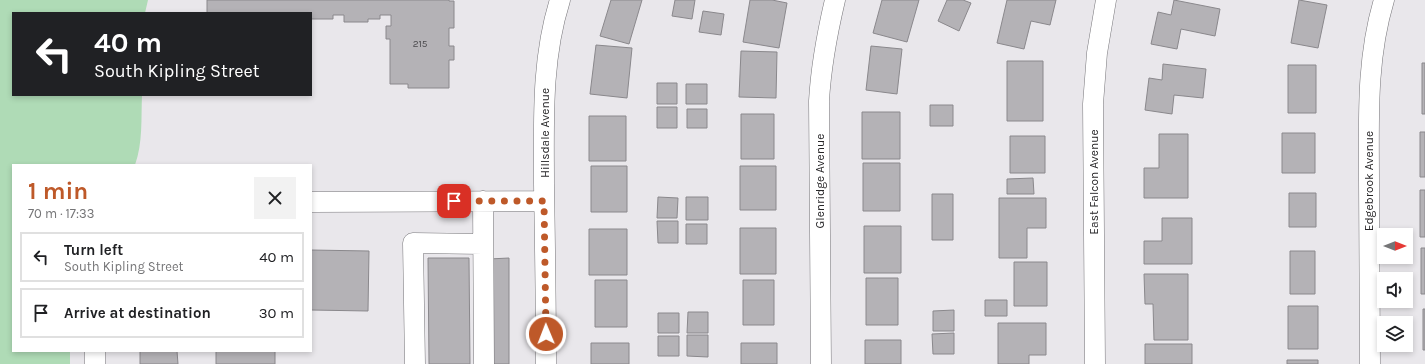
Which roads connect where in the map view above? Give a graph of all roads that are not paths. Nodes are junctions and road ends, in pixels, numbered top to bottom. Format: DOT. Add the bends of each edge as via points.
graph roads {
  1 [pos="560,0"];
  2 [pos="835,0"];
  3 [pos="1106,0"];
  4 [pos="1384,0"];
  5 [pos="483,201"];
  6 [pos="544,201"];
  7 [pos="312,202"];
  8 [pos="483,244"];
  9 [pos="95,352"];
  10 [pos="95,364"];
  11 [pos="415,364"];
  12 [pos="484,364"];
  13 [pos="546,364"];
  14 [pos="821,364"];
  15 [pos="1095,364"];
  16 [pos="1370,364"];
  1 -- 6 [label="street, Hillsdale Avenue" via="549,45 545,81"];
  2 -- 14 [label="street, Glenridge Avenue" via="826,37 819,101"];
  3 -- 15 [label="street, East Falcon Avenue" via="1097,53 1093,104"];
  4 -- 16 [label="street, Edgebrook Avenue" via="1372,55 1369,102"];
  5 -- 6 [label="street"];
  5 -- 7 [label="street"];
  5 -- 8 [label="street"];
  6 -- 13 [label="street, Hillsdale Avenue"];
  8 -- 11 [label="street" via="413,243"];
  8 -- 12 [label="street"];
  9 -- 10 [label="street"];
}
